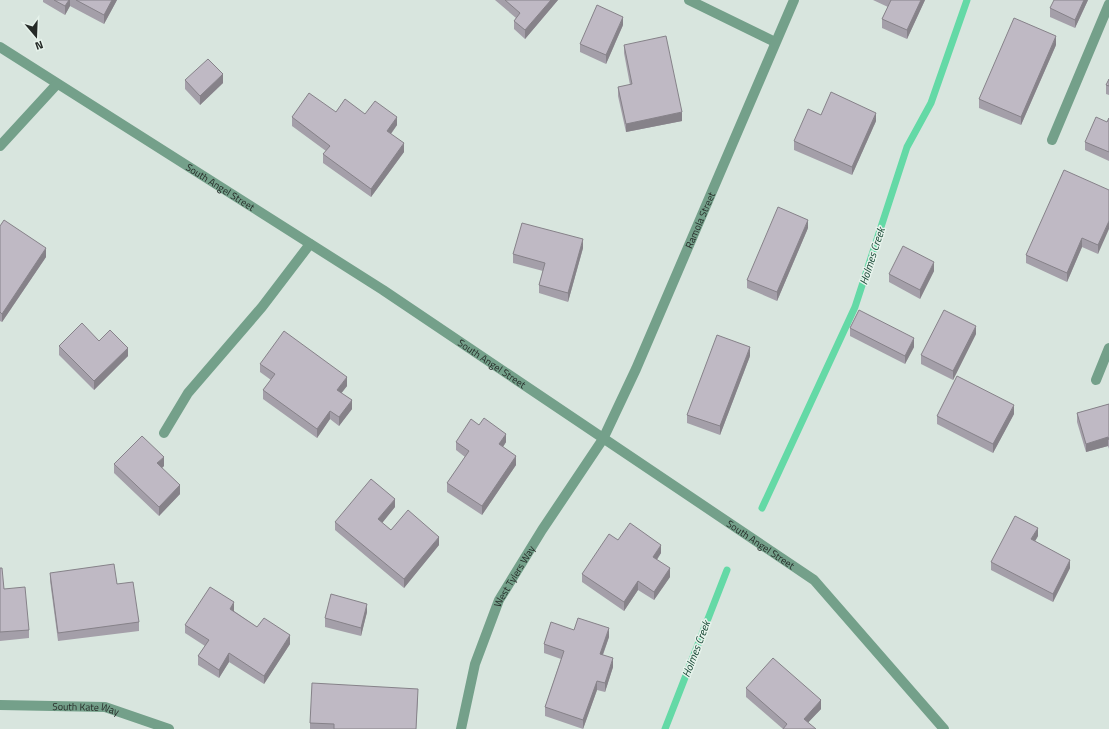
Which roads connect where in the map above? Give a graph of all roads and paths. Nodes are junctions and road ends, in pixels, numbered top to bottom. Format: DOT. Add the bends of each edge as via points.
graph roads {
  1 [pos="689,0"];
  2 [pos="794,0"];
  3 [pos="1109,4"];
  4 [pos="775,42"];
  5 [pos="0,47"];
  6 [pos="57,84"];
  7 [pos="1052,140"];
  8 [pos="0,146"];
  9 [pos="310,244"];
  10 [pos="1109,348"];
  11 [pos="1096,380"];
  12 [pos="164,433"];
  13 [pos="603,439"];
  14 [pos="0,705"];
  15 [pos="169,729"];
  16 [pos="461,729"];
  17 [pos="944,729"];
  1 -- 4 [label="street"];
  2 -- 4 [label="street, Ramola Street"];
  3 -- 7 [label="street"];
  4 -- 13 [label="street, Ramola Street" via="636,369"];
  5 -- 6 [label="street, South Angel Street"];
  6 -- 8 [label="street"];
  6 -- 9 [label="street, South Angel Street"];
  9 -- 12 [label="street" via="262,307 188,393"];
  9 -- 13 [label="street, South Angel Street" via="383,290"];
  10 -- 11 [label="street"];
  13 -- 16 [label="street, West Tylers Way" via="499,600 475,664"];
  13 -- 17 [label="street, South Angel Street" via="814,580"];
  14 -- 15 [label="street, South Kate Way" via="105,707"];
}
